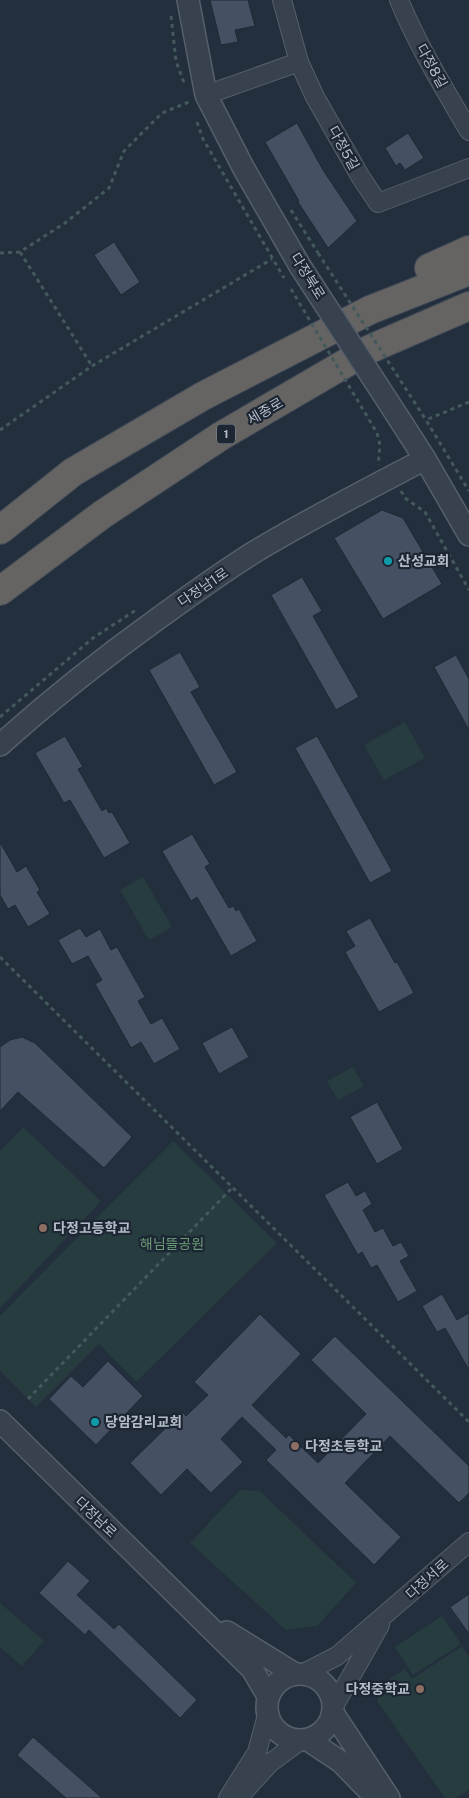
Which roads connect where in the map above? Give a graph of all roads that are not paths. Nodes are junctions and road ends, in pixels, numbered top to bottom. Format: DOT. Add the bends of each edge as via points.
graph roads {
  1 [pos="188,0"];
  2 [pos="282,0"];
  3 [pos="399,0"];
  4 [pos="299,62"];
  5 [pos="206,95"];
  6 [pos="469,130"];
  7 [pos="469,168"];
  8 [pos="469,250"];
  9 [pos="469,271"];
  10 [pos="469,306"];
  11 [pos="469,322"];
  12 [pos="370,349"];
  13 [pos="203,396"];
  14 [pos="426,459"];
  15 [pos="0,530"];
  16 [pos="469,535"];
  17 [pos="0,590"];
  18 [pos="0,745"];
  19 [pos="0,1421"];
  20 [pos="469,1542"];
  21 [pos="193,1611"];
  22 [pos="386,1616"];
  23 [pos="299,1674"];
  24 [pos="267,1705"];
  25 [pos="333,1710"];
  26 [pos="304,1741"];
  27 [pos="228,1798"];
  28 [pos="238,1798"];
  29 [pos="376,1798"];
  30 [pos="389,1798"];
  1 -- 5 [label="street, 다정북로"];
  2 -- 4 [label="street, 다정5길"];
  3 -- 6 [label="street, 다정8길" via="434,71"];
  4 -- 5 [label="street"];
  4 -- 7 [label="street, 다정5길" via="315,96 378,203"];
  5 -- 14 [label="street, 다정북로, bridge" via="300,266"];
  8 -- 13 [label="highway" via="296,333"];
  9 -- 13 [label="highway" via="370,310"];
  10 -- 12 [label="highway, 세종로 / 1"];
  11 -- 12 [label="highway"];
  12 -- 17 [label="highway, 세종로 / 1" via="214,442 103,514"];
  13 -- 15 [label="highway" via="73,472"];
  14 -- 16 [label="street, 다정북로"];
  14 -- 18 [label="street, 다정남1로" via="263,548 191,594 119,647"];
  19 -- 21 [label="street, 다정남로"];
  20 -- 22 [label="street, 다정서로"];
  21 -- 23 [label="street"];
  21 -- 24 [label="street" via="252,1669"];
  22 -- 23 [label="street, 다정서로" via="336,1656"];
  22 -- 25 [label="street"];
  23 -- 24 [label="street" via="283,1678 274,1685"];
  23 -- 25 [label="street" via="314,1677 324,1684 331,1694"];
  24 -- 26 [label="street" via="274,1728 285,1738"];
  24 -- 27 [label="street" via="257,1752"];
  25 -- 26 [label="street" via="329,1725 320,1735"];
  25 -- 30 [label="street"];
  26 -- 28 [label="street" via="270,1763"];
  26 -- 29 [label="street" via="341,1762"];
}
